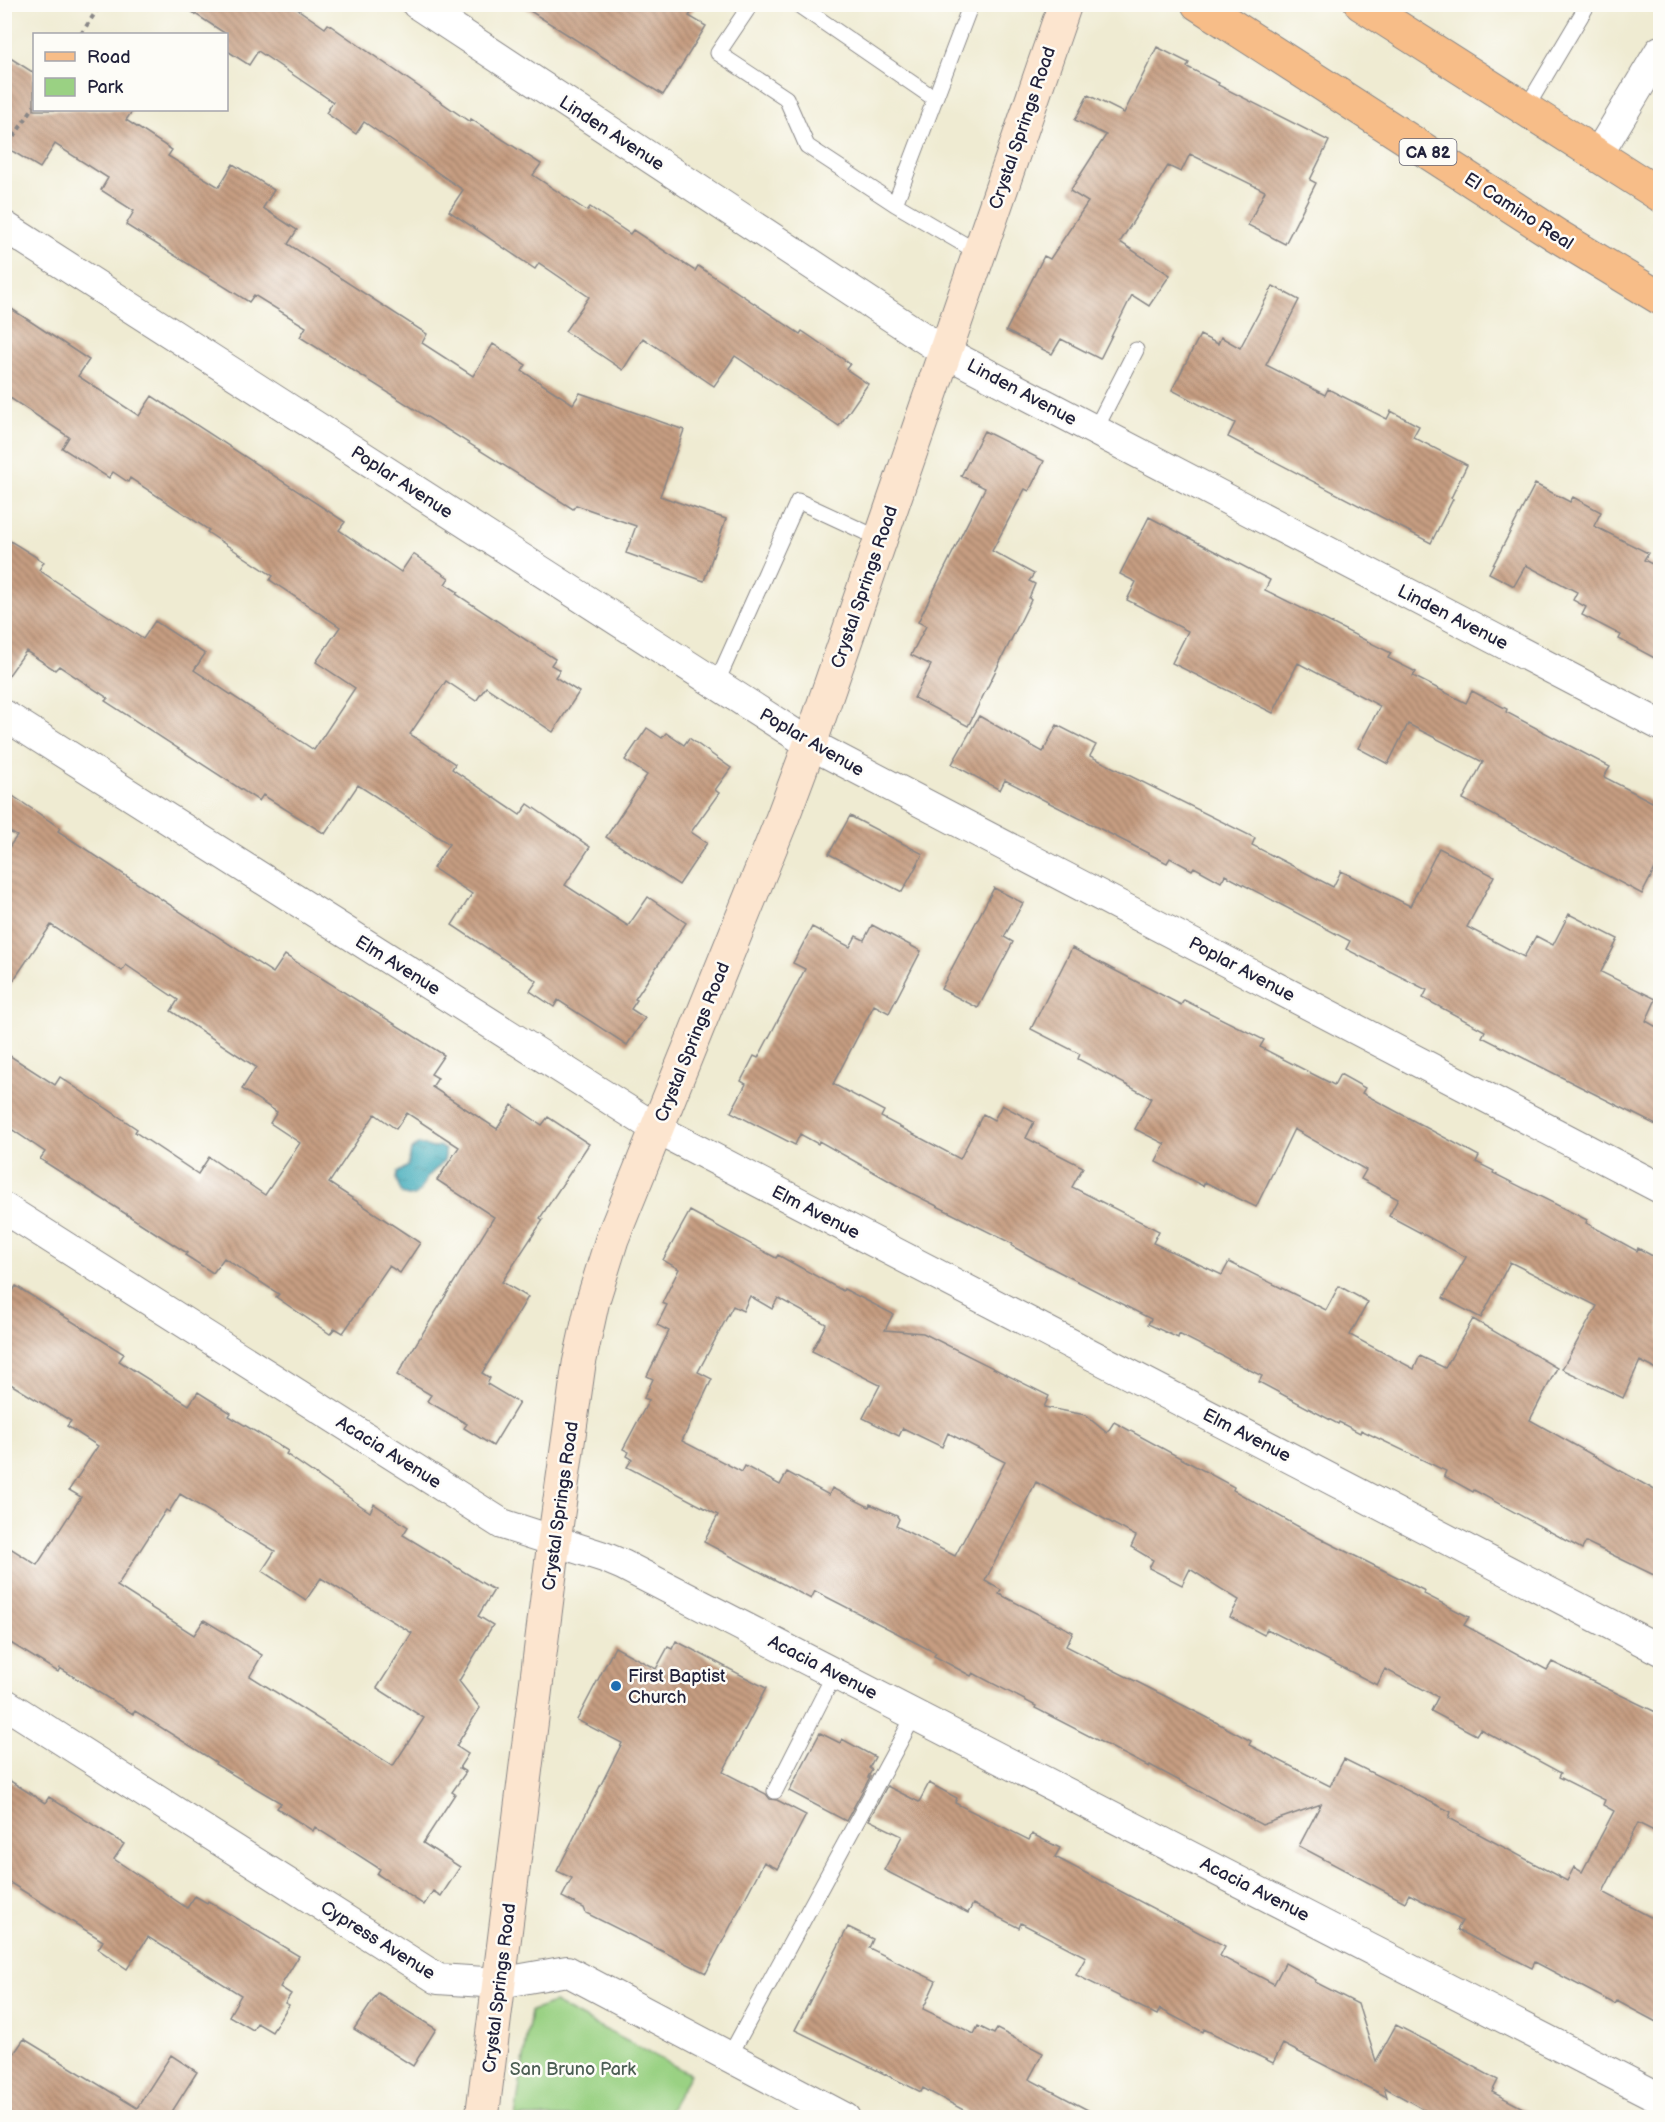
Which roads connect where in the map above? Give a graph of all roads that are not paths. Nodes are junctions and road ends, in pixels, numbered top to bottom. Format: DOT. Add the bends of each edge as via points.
graph roads {
  1 [pos="417,4"];
  2 [pos="751,4"];
  3 [pos="797,4"];
  4 [pos="971,4"];
  5 [pos="1065,4"];
  6 [pos="1198,4"];
  7 [pos="1361,4"];
  8 [pos="1588,4"];
  9 [pos="1660,51"];
  10 [pos="935,99"];
  11 [pos="1525,110"];
  12 [pos="1597,156"];
  13 [pos="1660,195"];
  14 [pos="895,204"];
  15 [pos="4,226"];
  16 [pos="979,253"];
  17 [pos="1660,298"];
  18 [pos="1136,350"];
  19 [pos="945,352"];
  20 [pos="1095,430"];
  21 [pos="880,539"];
  22 [pos="716,684"];
  23 [pos="4,715"];
  24 [pos="1660,725"];
  25 [pos="810,744"];
  26 [pos="657,1129"];
  27 [pos="1660,1188"];
  28 [pos="4,1208"];
  29 [pos="554,1542"];
  30 [pos="1660,1650"];
  31 [pos="835,1673"];
  32 [pos="4,1702"];
  33 [pos="915,1714"];
  34 [pos="774,1791"];
  35 [pos="500,1983"];
  36 [pos="729,2057"];
  37 [pos="1660,2098"];
  38 [pos="482,2118"];
  39 [pos="845,2118"];
  1 -- 19 [label="street, Linden Avenue"];
  2 -- 14 [label="lane" via="718,53 786,98 807,146"];
  3 -- 10 [label="lane"];
  4 -- 10 [label="lane"];
  5 -- 16 [label="main road, Crystal Springs Road"];
  6 -- 17 [label="main road, El Camino Real / CA 82"];
  7 -- 11 [label="main road"];
  8 -- 11 [label="lane"];
  9 -- 12 [label="street"];
  10 -- 14 [label="lane"];
  11 -- 12 [label="main road"];
  12 -- 13 [label="main road"];
  14 -- 16 [label="lane"];
  15 -- 22 [label="street, Poplar Avenue"];
  16 -- 19 [label="main road, Crystal Springs Road"];
  18 -- 20 [label="lane"];
  19 -- 20 [label="street, Linden Avenue"];
  19 -- 21 [label="main road, Crystal Springs Road"];
  20 -- 24 [label="street, Linden Avenue"];
  21 -- 22 [label="lane" via="798,501"];
  21 -- 25 [label="main road, Crystal Springs Road"];
  22 -- 25 [label="street, Poplar Avenue"];
  23 -- 26 [label="street, Elm Avenue"];
  25 -- 26 [label="main road, Crystal Springs Road"];
  25 -- 27 [label="street, Poplar Avenue"];
  26 -- 29 [label="main road, Crystal Springs Road" via="612,1239 593,1300 579,1364"];
  26 -- 30 [label="street, Elm Avenue"];
  28 -- 29 [label="street, Acacia Avenue" via="502,1524"];
  29 -- 31 [label="street, Acacia Avenue" via="623,1565"];
  29 -- 35 [label="main road, Crystal Springs Road"];
  31 -- 33 [label="street, Acacia Avenue"];
  31 -- 34 [label="lane"];
  32 -- 35 [label="street, Cypress Avenue" via="438,1979"];
  33 -- 36 [label="lane"];
  33 -- 37 [label="street, Acacia Avenue"];
  35 -- 36 [label="street, Cypress Avenue" via="567,1971"];
  35 -- 38 [label="main road, Crystal Springs Road"];
  36 -- 39 [label="street, Cypress Avenue"];
}
